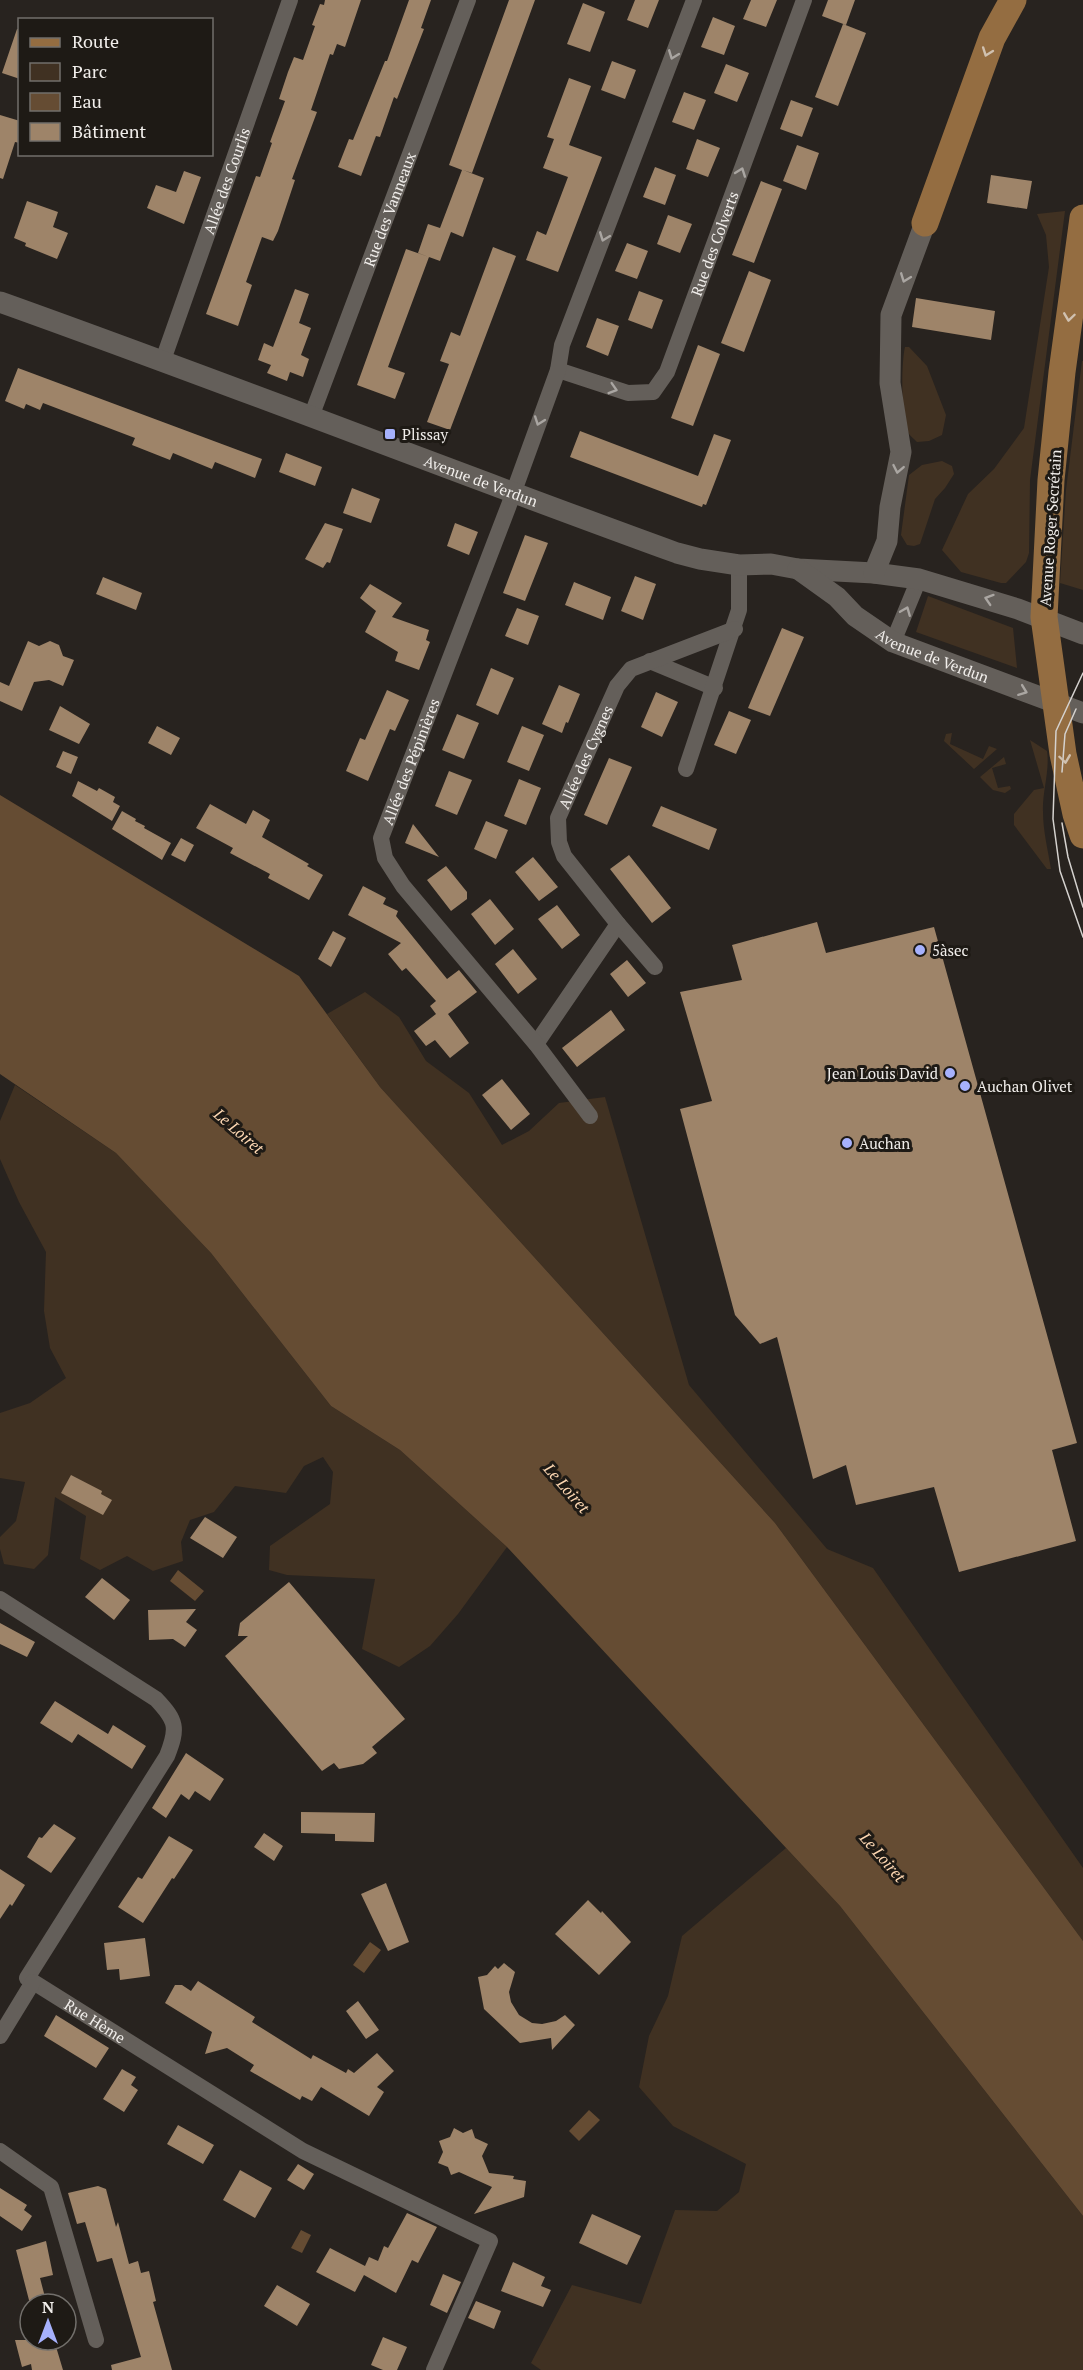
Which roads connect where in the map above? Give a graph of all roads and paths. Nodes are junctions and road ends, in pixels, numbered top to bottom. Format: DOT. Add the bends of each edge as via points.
graph roads {
  1 [pos="290,0"];
  2 [pos="468,0"];
  3 [pos="694,0"];
  4 [pos="804,0"];
  5 [pos="1013,0"];
  6 [pos="1083,218"];
  7 [pos="925,223"];
  8 [pos="0,302"];
  9 [pos="163,360"];
  10 [pos="558,370"];
  11 [pos="311,417"];
  12 [pos="512,493"];
  13 [pos="739,565"];
  14 [pos="798,569"];
  15 [pos="874,573"];
  16 [pos="919,579"];
  17 [pos="1044,617"];
  18 [pos="735,628"];
  19 [pos="1083,634"];
  20 [pos="893,642"];
  21 [pos="650,662"];
  22 [pos="715,688"];
  23 [pos="1056,704"];
  24 [pos="1083,713"];
  25 [pos="686,769"];
  26 [pos="1083,835"];
  27 [pos="618,924"];
  28 [pos="655,967"];
  29 [pos="536,1044"];
  30 [pos="590,1116"];
  31 [pos="0,1599"];
  32 [pos="33,1982"];
  33 [pos="0,2037"];
  34 [pos="0,2151"];
  35 [pos="96,2340"];
  36 [pos="434,2370"];
  1 -- 9 [label="street, Allée des Courlis"];
  2 -- 11 [label="street, Rue des Vanneaux"];
  3 -- 10 [label="street, one-way" via="562,345"];
  10 -- 4 [label="street, Rue des Colverts, one-way" via="627,393 653,393 667,372"];
  5 -- 7 [label="main road, one-way" via="992,38"];
  6 -- 17 [label="main road, Avenue Roger Secrétain, one-way" via="1051,480"];
  7 -- 15 [label="street, one-way" via="891,315 890,383 901,452 887,541"];
  8 -- 9 [label="street, Avenue de Verdun"];
  9 -- 11 [label="street, Avenue de Verdun"];
  10 -- 12 [label="street, one-way"];
  11 -- 12 [label="street, Avenue de Verdun"];
  12 -- 13 [label="street, Avenue de Verdun" via="677,553"];
  12 -- 29 [label="street, Allée des Pépinières" via="381,838 385,858 403,886"];
  13 -- 14 [label="street, Avenue de Verdun" via="771,564"];
  13 -- 18 [label="street" via="740,610"];
  14 -- 15 [label="street, Avenue de Verdun"];
  14 -- 20 [label="street, Avenue de Verdun"];
  15 -- 16 [label="street, Avenue de Verdun"];
  17 -- 16 [label="street, Avenue de Verdun, one-way"];
  20 -- 16 [label="street, one-way"];
  17 -- 19 [label="street, Avenue de Verdun"];
  17 -- 23 [label="main road, Avenue Roger Secrétain"];
  18 -- 21 [label="street, Allée des Cygnes"];
  18 -- 22 [label="street"];
  20 -- 23 [label="street, Avenue de Verdun, one-way"];
  21 -- 22 [label="street"];
  21 -- 27 [label="street, Allée des Cygnes" via="631,669 617,686 558,818 564,856"];
  22 -- 25 [label="street"];
  23 -- 24 [label="street, Avenue de Verdun"];
  23 -- 26 [label="main road, Avenue Roger Secrétain, one-way" via="1071,794"];
  27 -- 28 [label="street, Allée des Cygnes"];
  27 -- 29 [label="street"];
  29 -- 30 [label="street, Allée des Pépinières"];
  31 -- 32 [label="street" via="156,1699 171,1715 175,1726 166,1756 27,1978"];
  32 -- 33 [label="street"];
  32 -- 36 [label="street, Rue Hème" via="303,2151 490,2241"];
  34 -- 35 [label="street" via="51,2187"];
}
